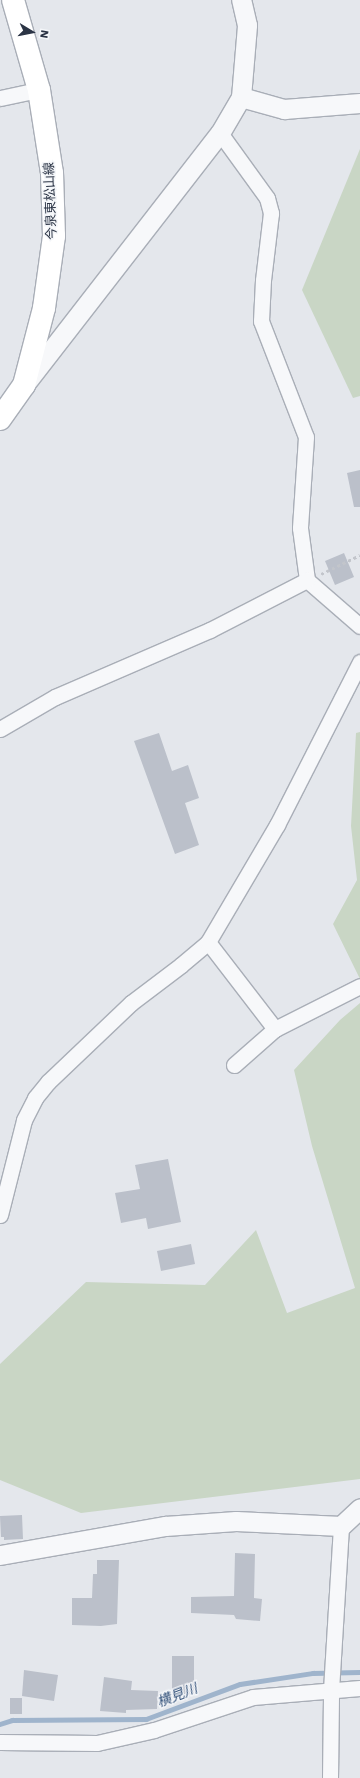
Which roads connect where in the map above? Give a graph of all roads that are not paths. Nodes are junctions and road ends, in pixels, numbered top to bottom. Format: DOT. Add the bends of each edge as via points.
graph roads {
  1 [pos="13,0"];
  2 [pos="241,0"];
  3 [pos="39,90"];
  4 [pos="241,97"];
  5 [pos="0,98"];
  6 [pos="360,103"];
  7 [pos="220,133"];
  8 [pos="24,385"];
  9 [pos="0,419"];
  10 [pos="307,580"];
  11 [pos="360,626"];
  12 [pos="360,662"];
  13 [pos="0,729"];
  14 [pos="208,942"];
  15 [pos="360,986"];
  16 [pos="275,1029"];
  17 [pos="234,1065"];
  18 [pos="0,1215"];
  19 [pos="360,1508"];
  20 [pos="340,1526"];
  21 [pos="0,1555"];
  22 [pos="360,1688"];
  23 [pos="331,1690"];
  24 [pos="0,1742"];
  25 [pos="330,1778"];
  1 -- 3 [label="main road, 今泉東松山線"];
  2 -- 4 [label="street" via="247,24"];
  3 -- 5 [label="street"];
  3 -- 8 [label="main road, 今泉東松山線" via="52,173 54,236 44,308"];
  4 -- 6 [label="street" via="284,109"];
  4 -- 7 [label="street"];
  7 -- 8 [label="street"];
  7 -- 10 [label="street" via="267,198 271,214 261,322 306,437 300,528"];
  8 -- 9 [label="main road, 今泉東松山線"];
  10 -- 11 [label="street"];
  10 -- 13 [label="street" via="210,630 55,697"];
  12 -- 14 [label="street" via="277,825"];
  14 -- 16 [label="street"];
  14 -- 18 [label="street" via="131,1003 48,1082 35,1098 24,1120"];
  15 -- 16 [label="street"];
  16 -- 17 [label="street"];
  19 -- 20 [label="street"];
  20 -- 21 [label="street" via="236,1521 165,1526"];
  20 -- 23 [label="street"];
  22 -- 23 [label="street"];
  23 -- 24 [label="street" via="253,1697 154,1730 97,1743"];
  23 -- 25 [label="street"];
}
